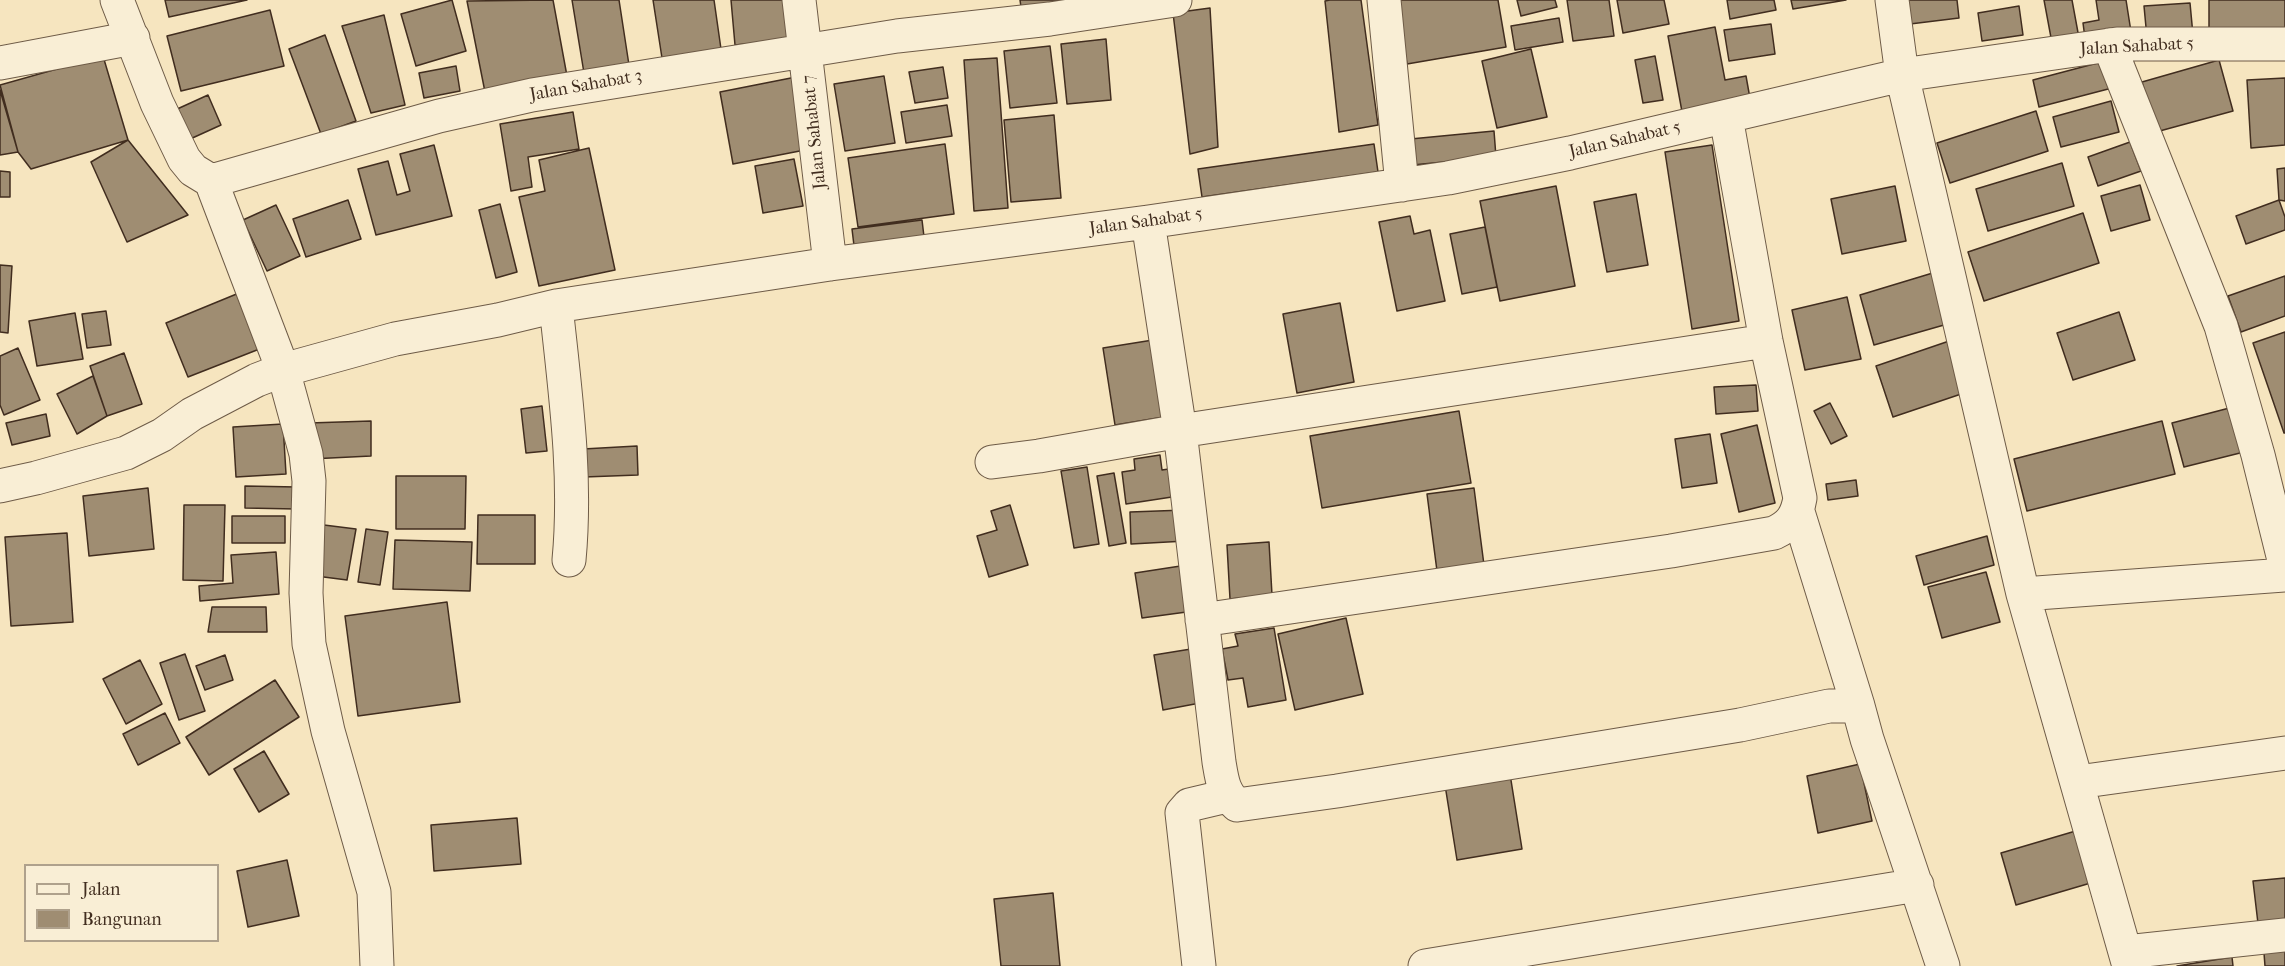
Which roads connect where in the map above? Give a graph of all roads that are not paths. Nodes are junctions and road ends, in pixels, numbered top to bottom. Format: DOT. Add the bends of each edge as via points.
graph roads {
  1 [pos="117,0"];
  2 [pos="799,0"];
  3 [pos="1175,0"];
  4 [pos="1384,0"];
  5 [pos="1892,0"];
  6 [pos="132,38"];
  7 [pos="2285,44"];
  8 [pos="2109,45"];
  9 [pos="806,50"];
  10 [pos="0,63"];
  11 [pos="1902,75"];
  12 [pos="1726,117"];
  13 [pos="211,181"];
  14 [pos="1402,185"];
  15 [pos="1148,222"];
  16 [pos="830,264"];
  17 [pos="556,306"];
  18 [pos="1766,341"];
  19 [pos="283,370"];
  20 [pos="1180,431"];
  21 [pos="992,462"];
  22 [pos="0,486"];
  23 [pos="1797,512"];
  24 [pos="569,561"];
  25 [pos="2285,564"];
  26 [pos="2285,575"];
  27 [pos="2023,594"];
  28 [pos="1202,620"];
  29 [pos="1858,706"];
  30 [pos="2285,753"];
  31 [pos="2078,782"];
  32 [pos="1227,796"];
  33 [pos="1917,885"];
  34 [pos="2285,935"];
  35 [pos="2127,959"];
  36 [pos="377,966"];
  37 [pos="1198,966"];
  38 [pos="1425,966"];
  39 [pos="1943,966"];
  1 -- 6 [label="street"];
  2 -- 9 [label="street, Jalan Sahabat 7"];
  3 -- 9 [label="street, Jalan Sahabat 3"];
  4 -- 14 [label="street"];
  5 -- 11 [label="street"];
  6 -- 10 [label="street"];
  6 -- 13 [label="street" via="184,159"];
  7 -- 8 [label="street, Jalan Sahabat 5"];
  8 -- 11 [label="street, Jalan Sahabat 5"];
  8 -- 25 [label="street" via="2221,326"];
  9 -- 13 [label="street, Jalan Sahabat 3" via="476,106"];
  9 -- 16 [label="street, Jalan Sahabat 7"];
  11 -- 12 [label="street, Jalan Sahabat 5"];
  11 -- 27 [label="street"];
  12 -- 14 [label="street, Jalan Sahabat 5" via="1527,162"];
  12 -- 18 [label="street"];
  13 -- 19 [label="street"];
  14 -- 15 [label="street, Jalan Sahabat 5"];
  15 -- 16 [label="street, Jalan Sahabat 5"];
  15 -- 20 [label="street"];
  16 -- 17 [label="street, Jalan Sahabat 5"];
  17 -- 19 [label="street, Jalan Sahabat 5" via="395,339"];
  17 -- 24 [label="street" via="570,442"];
  18 -- 20 [label="street"];
  18 -- 23 [label="street" via="1800,498"];
  19 -- 22 [label="street, Jalan Sahabat 5" via="192,414 126,453"];
  19 -- 36 [label="street" via="306,454 309,481 309,644 328,731 374,892"];
  20 -- 21 [label="street"];
  20 -- 28 [label="street"];
  23 -- 28 [label="street" via="1786,528 1774,533"];
  23 -- 29 [label="street"];
  26 -- 27 [label="street"];
  27 -- 31 [label="street"];
  28 -- 32 [label="street" via="1219,762"];
  29 -- 32 [label="street" via="1829,706 1740,725 1294,797 1237,805"];
  29 -- 33 [label="street"];
  30 -- 31 [label="street"];
  31 -- 35 [label="street"];
  32 -- 37 [label="street" via="1189,805 1182,813"];
  33 -- 38 [label="street"];
  33 -- 39 [label="street"];
  34 -- 35 [label="street"];
}
